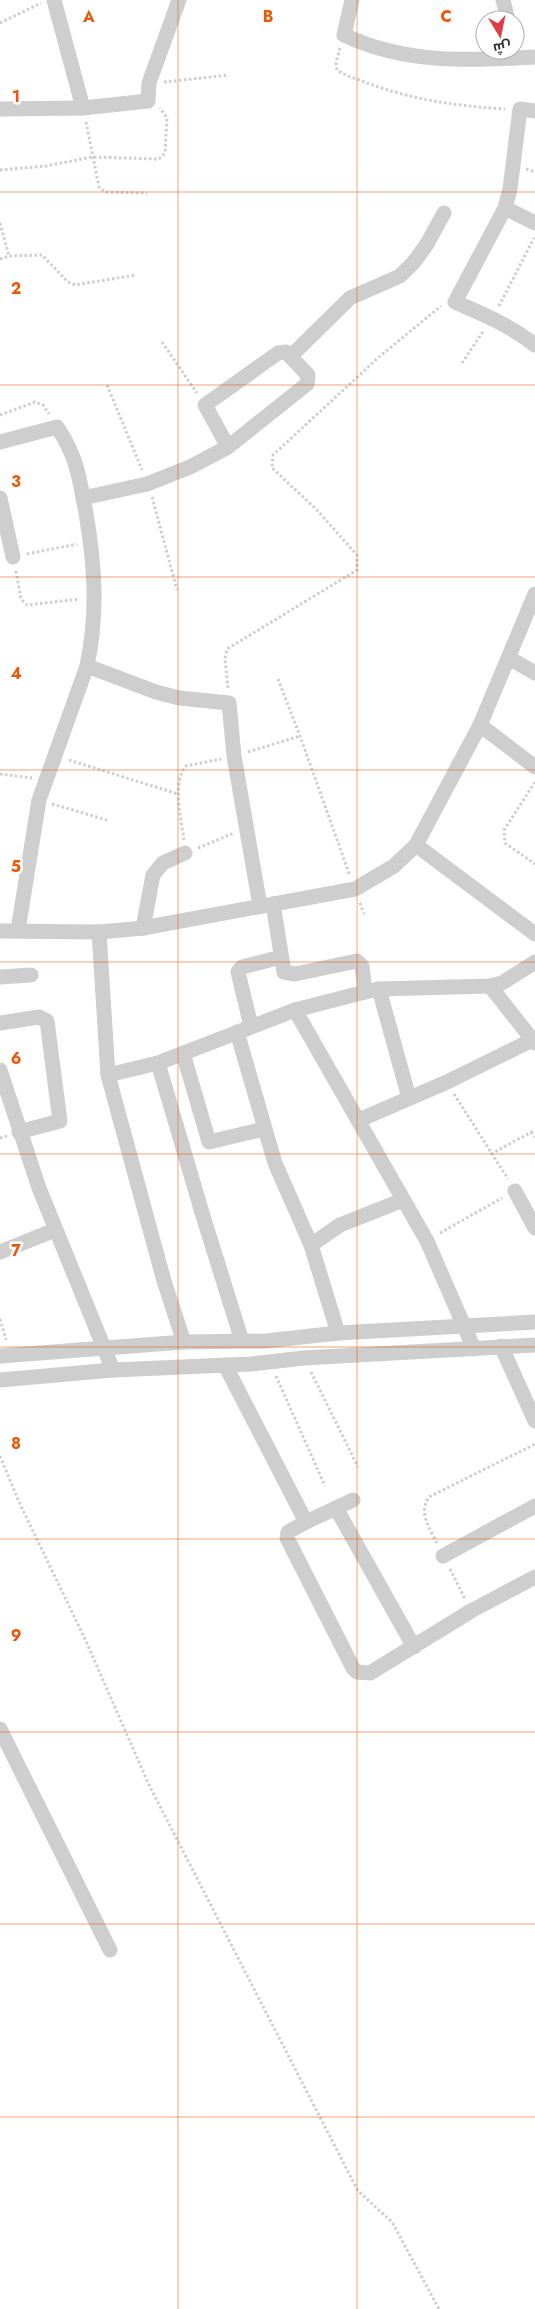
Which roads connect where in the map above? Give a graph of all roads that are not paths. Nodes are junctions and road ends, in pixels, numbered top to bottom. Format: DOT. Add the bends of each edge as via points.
graph roads {
  1 [pos="54,0"];
  2 [pos="179,0"];
  3 [pos="352,0"];
  4 [pos="475,57"];
  5 [pos="83,108"];
  6 [pos="0,110"];
  7 [pos="535,111"];
  8 [pos="504,208"];
  9 [pos="444,213"];
  10 [pos="535,223"];
  11 [pos="535,345"];
  12 [pos="291,356"];
  13 [pos="0,442"];
  14 [pos="228,447"];
  15 [pos="0,498"];
  16 [pos="83,498"];
  17 [pos="13,557"];
  18 [pos="535,594"];
  19 [pos="533,610"];
  20 [pos="509,658"];
  21 [pos="87,666"];
  22 [pos="535,673"];
  23 [pos="480,725"];
  24 [pos="535,768"];
  25 [pos="416,845"];
  26 [pos="185,853"];
  27 [pos="266,905"];
  28 [pos="143,928"];
  29 [pos="18,930"];
  30 [pos="0,931"];
  31 [pos="99,932"];
  32 [pos="535,934"];
  33 [pos="281,957"];
  34 [pos="535,962"];
  35 [pos="31,975"];
  36 [pos="0,977"];
  37 [pos="490,986"];
  38 [pos="372,991"];
  39 [pos="294,1010"];
  40 [pos="0,1023"];
  41 [pos="244,1029"];
  42 [pos="534,1042"];
  43 [pos="183,1053"];
  44 [pos="158,1063"];
  45 [pos="0,1073"];
  46 [pos="108,1075"];
  47 [pos="409,1098"];
  48 [pos="359,1120"];
  49 [pos="264,1129"];
  50 [pos="19,1132"];
  51 [pos="515,1190"];
  52 [pos="403,1200"];
  53 [pos="535,1228"];
  54 [pos="55,1230"];
  55 [pos="311,1244"];
  56 [pos="0,1252"];
  57 [pos="535,1322"];
  58 [pos="465,1326"];
  59 [pos="338,1333"];
  60 [pos="242,1341"];
  61 [pos="184,1342"];
  62 [pos="535,1345"];
  63 [pos="501,1346"];
  64 [pos="104,1348"];
  65 [pos="474,1349"];
  66 [pos="5,1356"];
  67 [pos="225,1365"];
  68 [pos="113,1370"];
  69 [pos="0,1380"];
  70 [pos="532,1405"];
  71 [pos="535,1421"];
  72 [pos="353,1500"];
  73 [pos="535,1506"];
  74 [pos="336,1508"];
  75 [pos="306,1522"];
  76 [pos="443,1556"];
  77 [pos="535,1577"];
  78 [pos="414,1647"];
  79 [pos="0,1729"];
  80 [pos="110,1950"];
  1 -- 5 [label="street"];
  2 -- 5 [label="street" via="149,83 148,101"];
  3 -- 4 [label="street" via="344,35 376,47 434,60"];
  5 -- 6 [label="street"];
  7 -- 8 [label="street" via="520,109 510,190"];
  8 -- 10 [label="street"];
  8 -- 11 [label="street" via="455,302 492,318"];
  9 -- 12 [label="street" via="427,244 400,276 350,298"];
  12 -- 14 [label="street" via="308,375 307,384"];
  12 -- 14 [label="street" via="280,351 205,405"];
  13 -- 16 [label="street" via="57,427 70,446"];
  14 -- 16 [label="street" via="148,484"];
  15 -- 17 [label="street"];
  16 -- 21 [label="street" via="96,596"];
  18 -- 19 [label="street"];
  19 -- 20 [label="street"];
  20 -- 22 [label="street"];
  20 -- 23 [label="street"];
  21 -- 27 [label="street" via="179,698 229,703 246,828"];
  21 -- 29 [label="street" via="39,800"];
  23 -- 24 [label="street"];
  23 -- 25 [label="street"];
  25 -- 27 [label="street" via="394,866 355,888"];
  25 -- 32 [label="street"];
  26 -- 28 [label="street" via="162,863 153,875"];
  27 -- 28 [label="street"];
  27 -- 33 [label="street"];
  28 -- 31 [label="street"];
  29 -- 30 [label="street"];
  29 -- 31 [label="street"];
  31 -- 46 [label="street"];
  33 -- 38 [label="street" via="284,972 290,974 357,961"];
  33 -- 41 [label="street" via="242,967 238,972"];
  34 -- 37 [label="street" via="502,983"];
  35 -- 36 [label="street"];
  37 -- 38 [label="street"];
  37 -- 42 [label="street"];
  38 -- 39 [label="street"];
  38 -- 47 [label="street"];
  39 -- 41 [label="street"];
  39 -- 48 [label="street"];
  40 -- 50 [label="street" via="39,1017 47,1021 60,1121"];
  41 -- 43 [label="street"];
  41 -- 49 [label="street"];
  42 -- 47 [label="street"];
  43 -- 44 [label="street"];
  43 -- 49 [label="street" via="209,1142"];
  44 -- 46 [label="street"];
  44 -- 60 [label="street"];
  45 -- 50 [label="street"];
  46 -- 61 [label="street" via="164,1281"];
  47 -- 48 [label="street"];
  48 -- 52 [label="street"];
  49 -- 55 [label="street" via="275,1163"];
  50 -- 54 [label="street"];
  51 -- 53 [label="street"];
  52 -- 55 [label="street" via="340,1225"];
  52 -- 58 [label="street" via="427,1241"];
  54 -- 56 [label="street"];
  54 -- 64 [label="street"];
  55 -- 59 [label="street"];
  57 -- 58 [label="street"];
  58 -- 59 [label="street"];
  58 -- 65 [label="street"];
  59 -- 60 [label="street"];
  60 -- 61 [label="street"];
  61 -- 64 [label="street"];
  62 -- 63 [label="street"];
  63 -- 65 [label="street"];
  63 -- 70 [label="street"];
  64 -- 66 [label="street"];
  64 -- 68 [label="street"];
  65 -- 67 [label="street"];
  67 -- 68 [label="street"];
  67 -- 75 [label="street"];
  68 -- 69 [label="street"];
  70 -- 71 [label="street"];
  72 -- 74 [label="street"];
  73 -- 76 [label="street"];
  74 -- 75 [label="street"];
  74 -- 78 [label="street"];
  75 -- 78 [label="street" via="288,1532 287,1538 353,1668 357,1672 370,1673"];
  77 -- 78 [label="street" via="471,1611"];
  79 -- 80 [label="street"];
}
